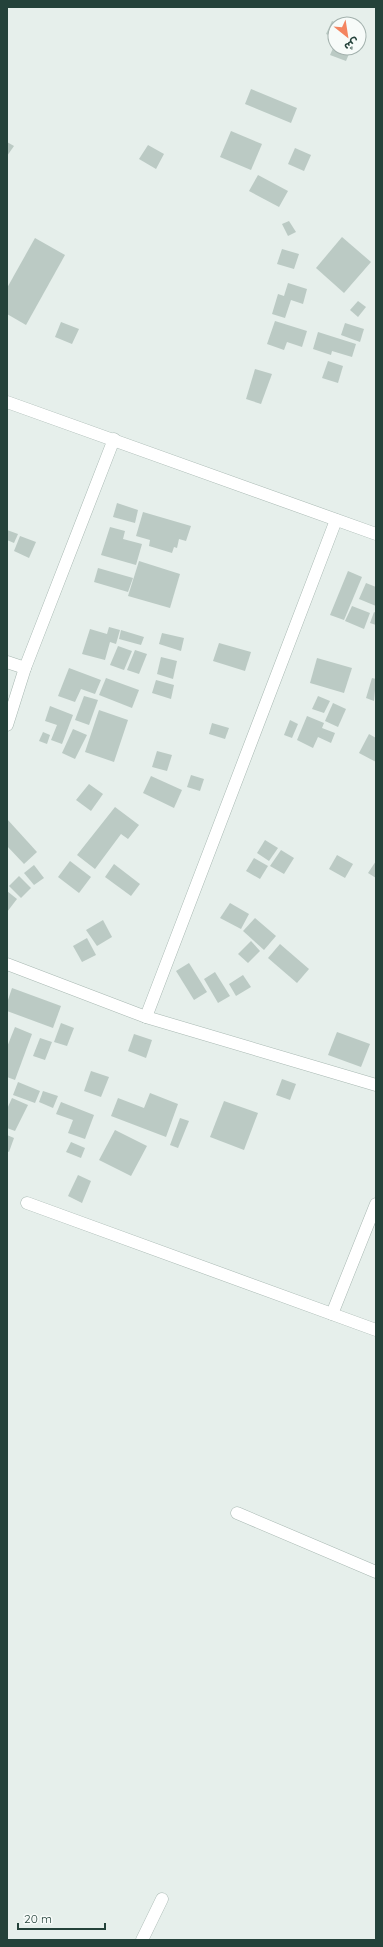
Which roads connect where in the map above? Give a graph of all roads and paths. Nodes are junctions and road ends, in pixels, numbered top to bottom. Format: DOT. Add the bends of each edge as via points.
graph roads {
  1 [pos="7,402"];
  2 [pos="114,439"];
  3 [pos="336,520"];
  4 [pos="376,534"];
  5 [pos="7,662"];
  6 [pos="25,668"];
  7 [pos="7,725"];
  8 [pos="7,964"];
  9 [pos="146,1017"];
  10 [pos="376,1085"];
  11 [pos="27,1203"];
  12 [pos="376,1204"];
  13 [pos="332,1314"];
  14 [pos="376,1330"];
  15 [pos="236,1513"];
  16 [pos="376,1572"];
  17 [pos="162,1899"];
  18 [pos="142,1940"];
  1 -- 2 [label="street"];
  2 -- 3 [label="street"];
  2 -- 6 [label="street"];
  3 -- 4 [label="street"];
  3 -- 9 [label="street"];
  5 -- 6 [label="street"];
  6 -- 7 [label="street"];
  8 -- 9 [label="street"];
  9 -- 10 [label="street"];
  11 -- 13 [label="street"];
  12 -- 13 [label="street"];
  13 -- 14 [label="street"];
  15 -- 16 [label="street"];
  17 -- 18 [label="street"];
}
